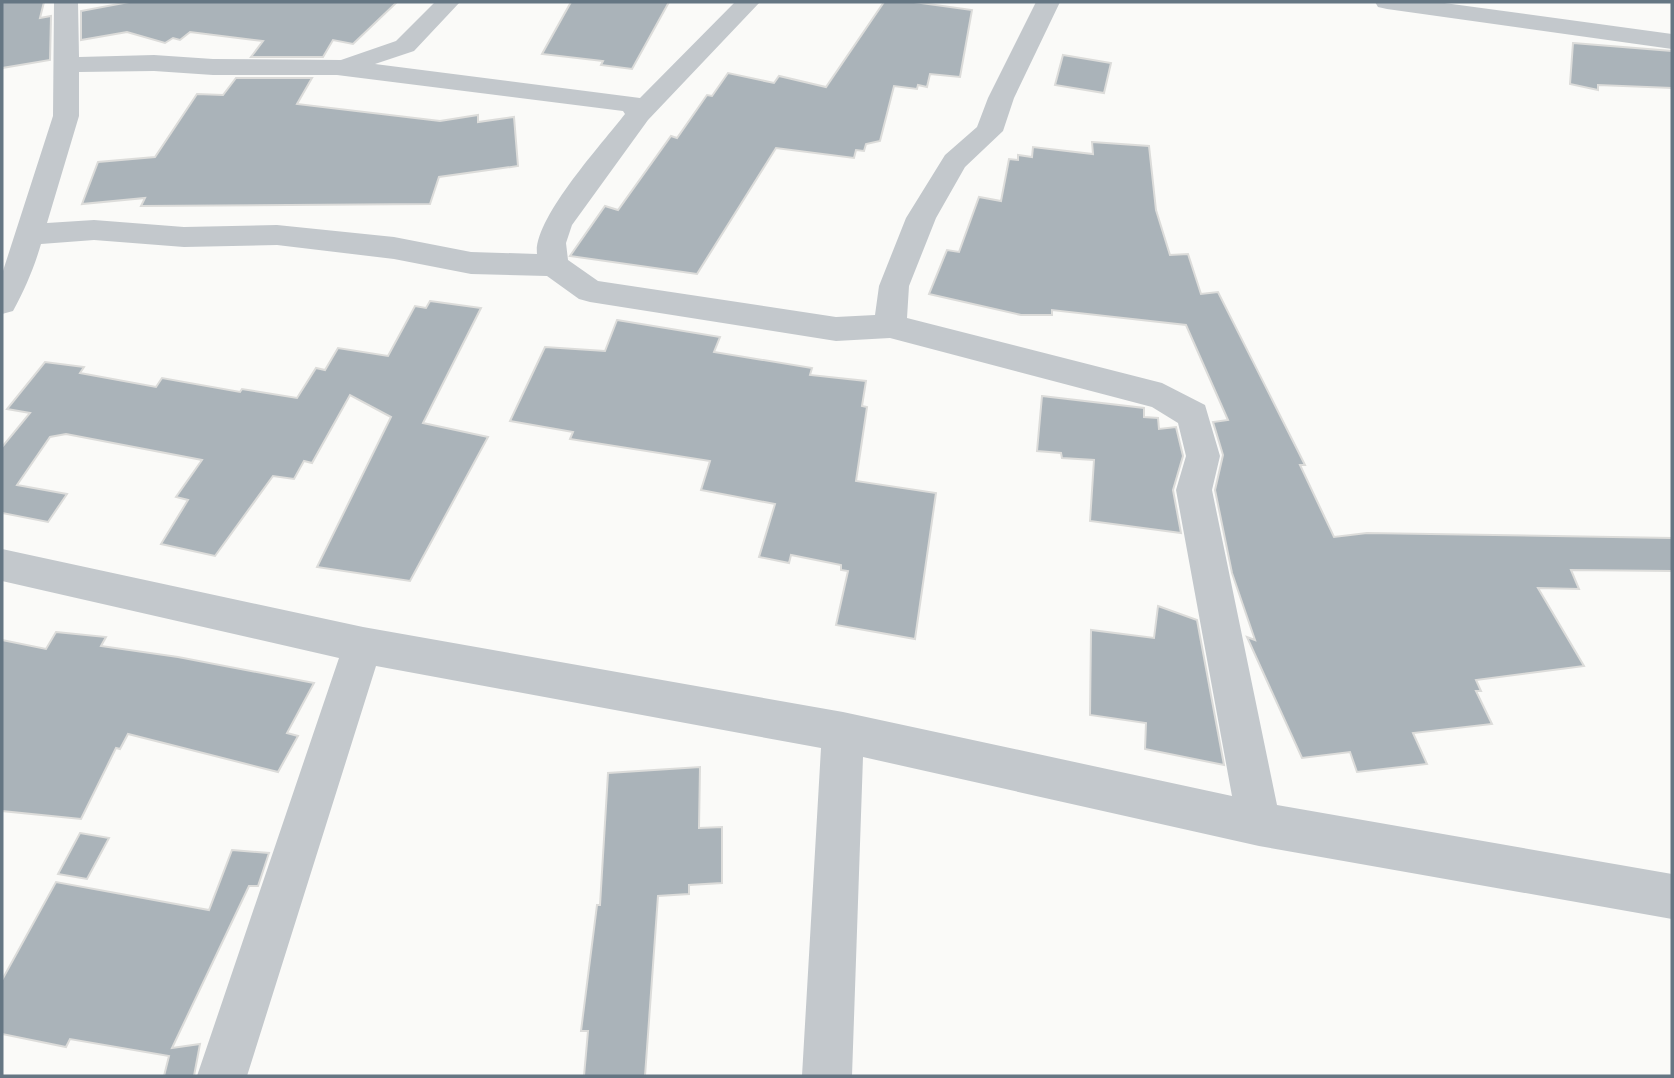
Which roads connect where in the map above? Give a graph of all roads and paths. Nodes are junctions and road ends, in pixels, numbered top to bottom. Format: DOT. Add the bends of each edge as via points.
graph roads {
  1 [pos="66,2"];
  2 [pos="448,2"];
  3 [pos="748,2"];
  4 [pos="1048,2"];
  5 [pos="1387,2"];
  6 [pos="1672,42"];
  7 [pos="66,65"];
  8 [pos="337,67"];
  9 [pos="639,114"];
  10 [pos="29,235"];
  11 [pos="554,265"];
  12 [pos="2,303"];
  13 [pos="890,326"];
  14 [pos="2,565"];
  15 [pos="363,645"];
  16 [pos="844,733"];
  17 [pos="1259,824"];
  18 [pos="1672,897"];
  19 [pos="222,1076"];
  20 [pos="827,1076"];
  1 -- 7 [label="street"];
  2 -- 8 [label="street" via="405,46"];
  3 -- 9 [label="street"];
  4 -- 13 [label="street" via="989,131 956,161 921,218 894,286"];
  5 -- 6 [label="street"];
  7 -- 8 [label="street"];
  7 -- 10 [label="street" via="66,116"];
  8 -- 9 [label="street" via="631,104"];
  9 -- 11 [label="street" via="558,223 551,243"];
  10 -- 11 [label="street" via="94,230 184,237 277,235 394,248 471,263"];
  10 -- 12 [label="street"];
  11 -- 13 [label="street" via="590,291 836,329"];
  13 -- 17 [label="street" via="1162,396 1193,415 1203,456 1194,490"];
  14 -- 15 [label="street"];
  15 -- 16 [label="street"];
  15 -- 19 [label="street"];
  16 -- 17 [label="street"];
  16 -- 20 [label="street"];
  17 -- 18 [label="street"];
}
